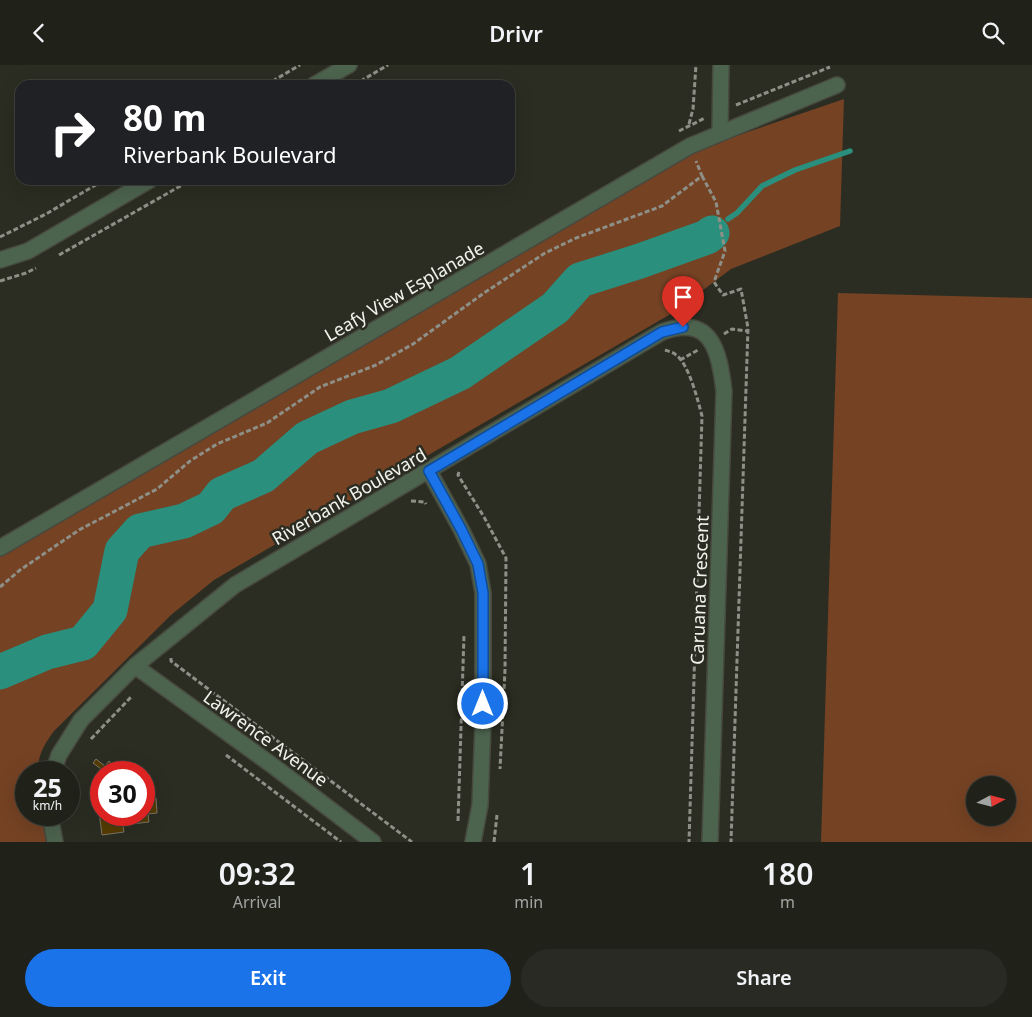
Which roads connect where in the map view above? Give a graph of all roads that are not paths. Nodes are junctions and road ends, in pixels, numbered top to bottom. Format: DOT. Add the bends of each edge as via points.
graph roads {
  1 [pos="348,65"];
  2 [pos="721,65"];
  3 [pos="322,80"];
  4 [pos="837,85"];
  5 [pos="720,133"];
  6 [pos="141,185"];
  7 [pos="0,260"];
  8 [pos="712,341"];
  9 [pos="429,471"];
  10 [pos="0,548"];
  11 [pos="135,666"];
  12 [pos="57,761"];
  13 [pos="52,826"];
  14 [pos="55,842"];
  15 [pos="374,842"];
  16 [pos="473,842"];
  17 [pos="710,842"];
  1 -- 3 [label="street"];
  2 -- 5 [label="street"];
  4 -- 5 [label="street, Leafy View Esplanade"];
  5 -- 10 [label="street, Leafy View Esplanade" via="690,146"];
  6 -- 7 [label="street" via="28,251"];
  8 -- 9 [label="street, Riverbank Boulevard" via="693,328 662,332"];
  8 -- 17 [label="street, Caruana Crescent" via="718,353 724,391"];
  9 -- 11 [label="street, Riverbank Boulevard" via="235,585"];
  9 -- 16 [label="street" via="478,564 483,593 480,805"];
  11 -- 12 [label="street, Riverbank Boulevard" via="81,719"];
  11 -- 15 [label="street, Lawrence Avenue"];
  13 -- 14 [label="street"];
}
